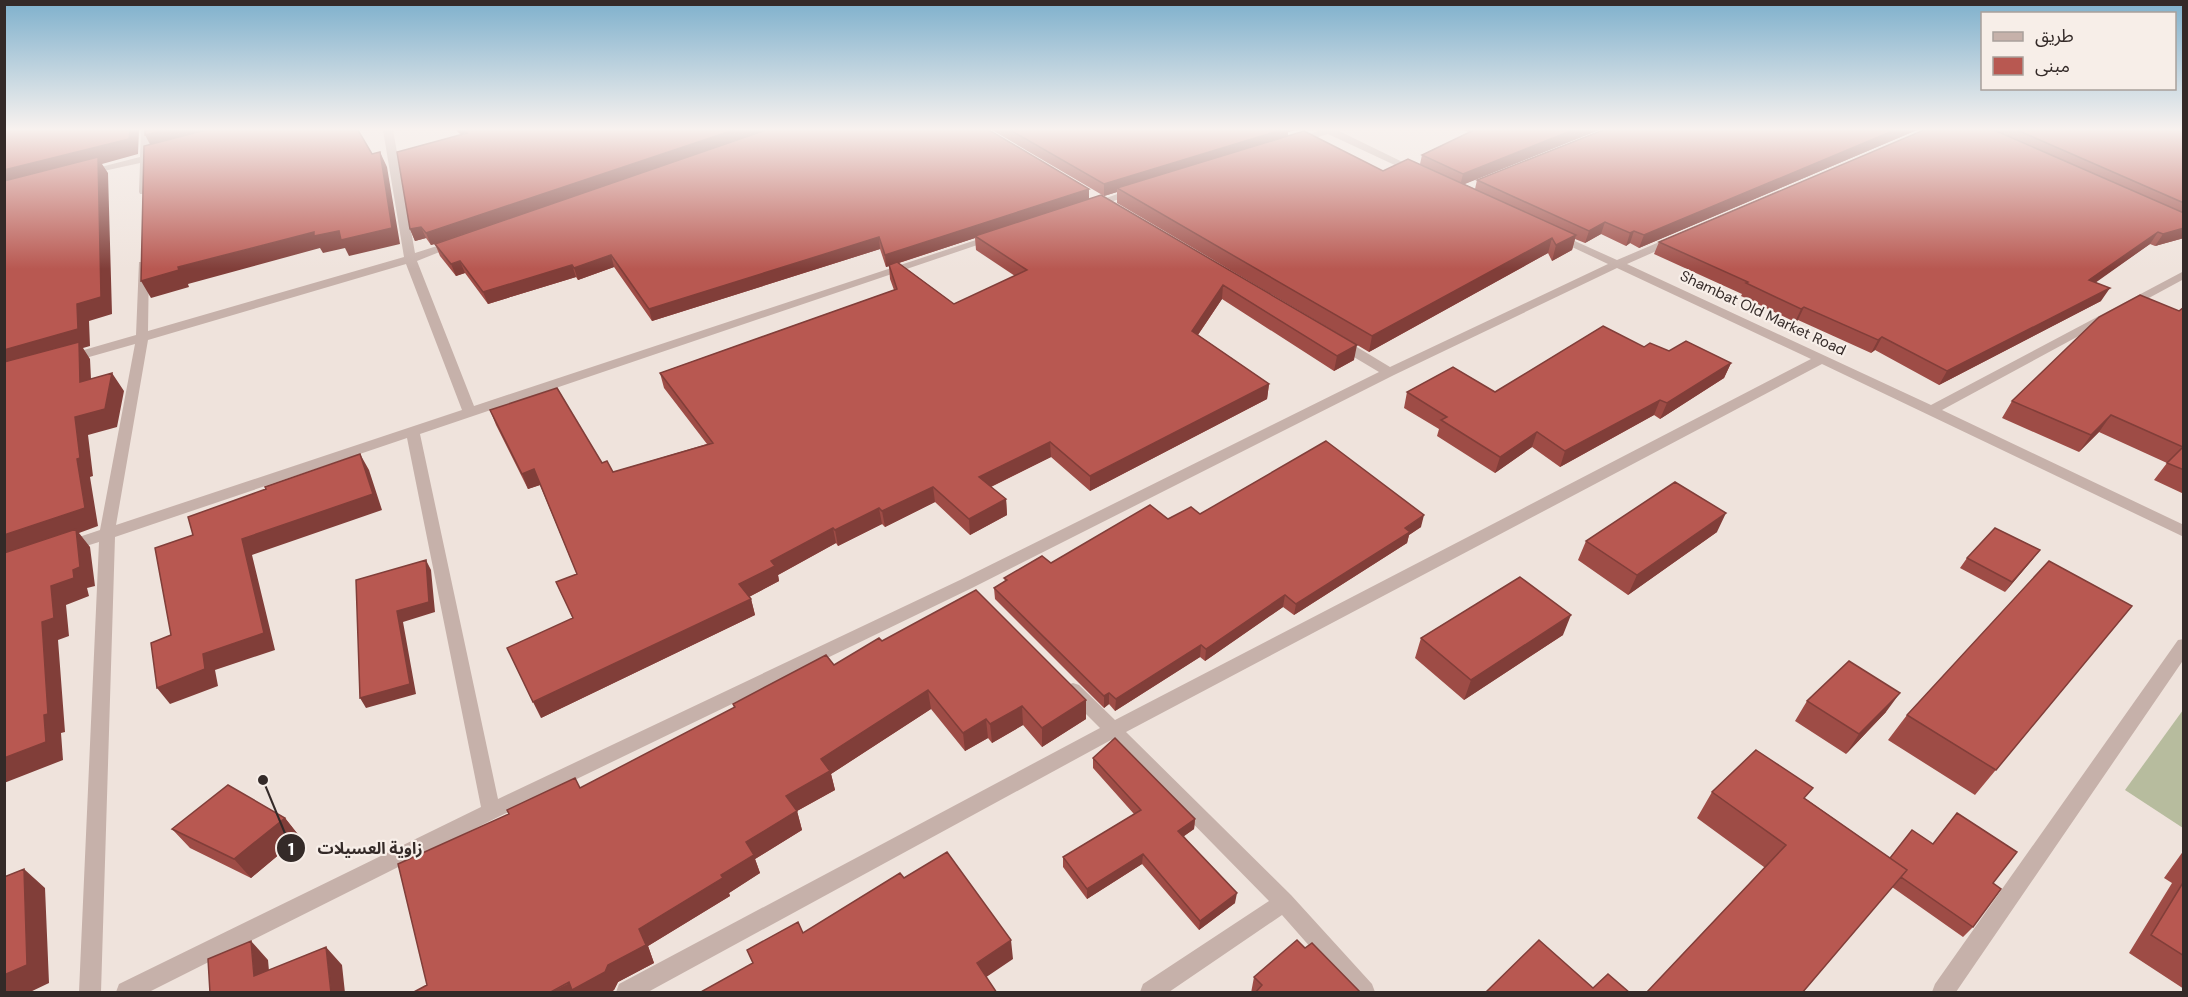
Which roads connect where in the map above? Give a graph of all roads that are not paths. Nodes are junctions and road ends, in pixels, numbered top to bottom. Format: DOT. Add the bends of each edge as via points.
graph roads {
  1 [pos="144,177"];
  2 [pos="400,177"];
  3 [pos="1426,177"];
  4 [pos="1429,178"];
  5 [pos="1148,187"];
  6 [pos="143,207"];
  7 [pos="1081,208"];
  8 [pos="1543,230"];
  9 [pos="1013,231"];
  10 [pos="1692,231"];
  11 [pos="466,240"];
  12 [pos="143,243"];
  13 [pos="410,259"];
  14 [pos="1617,264"];
  15 [pos="2184,274"];
  16 [pos="1328,336"];
  17 [pos="142,338"];
  18 [pos="1822,359"];
  19 [pos="50,364"];
  20 [pos="1389,372"];
  21 [pos="1931,410"];
  22 [pos="470,413"];
  23 [pos="413,432"];
  24 [pos="2184,532"];
  25 [pos="107,534"];
  26 [pos="50,553"];
  27 [pos="966,584"];
  28 [pos="982,600"];
  29 [pos="2184,645"];
  30 [pos="1056,673"];
  31 [pos="1113,730"];
  32 [pos="491,811"];
  33 [pos="1284,902"];
  34 [pos="90,993"];
  35 [pos="127,993"];
  36 [pos="627,993"];
  37 [pos="1151,993"];
  38 [pos="1364,993"];
  39 [pos="1943,993"];
  1 -- 6 [label="street"];
  2 -- 13 [label="street"];
  3 -- 4 [label="street"];
  5 -- 7 [label="street"];
  8 -- 14 [label="street, Shambat Old Market Road"];
  9 -- 22 [label="street"];
  10 -- 14 [label="street"];
  11 -- 13 [label="street"];
  12 -- 17 [label="street"];
  13 -- 17 [label="street"];
  13 -- 22 [label="street"];
  14 -- 18 [label="street, Shambat Old Market Road"];
  14 -- 20 [label="street"];
  15 -- 21 [label="street"];
  16 -- 20 [label="street"];
  17 -- 19 [label="street"];
  17 -- 25 [label="street"];
  18 -- 21 [label="street, Shambat Old Market Road"];
  18 -- 31 [label="street"];
  20 -- 27 [label="street"];
  21 -- 24 [label="street, Shambat Old Market Road"];
  22 -- 23 [label="street"];
  23 -- 25 [label="street"];
  23 -- 32 [label="street"];
  25 -- 26 [label="street"];
  25 -- 34 [label="street"];
  27 -- 28 [label="street"];
  27 -- 32 [label="street"];
  29 -- 39 [label="street"];
  30 -- 31 [label="street"];
  31 -- 33 [label="street"];
  31 -- 36 [label="street"];
  32 -- 35 [label="street"];
  33 -- 37 [label="street"];
  33 -- 38 [label="street"];
}
